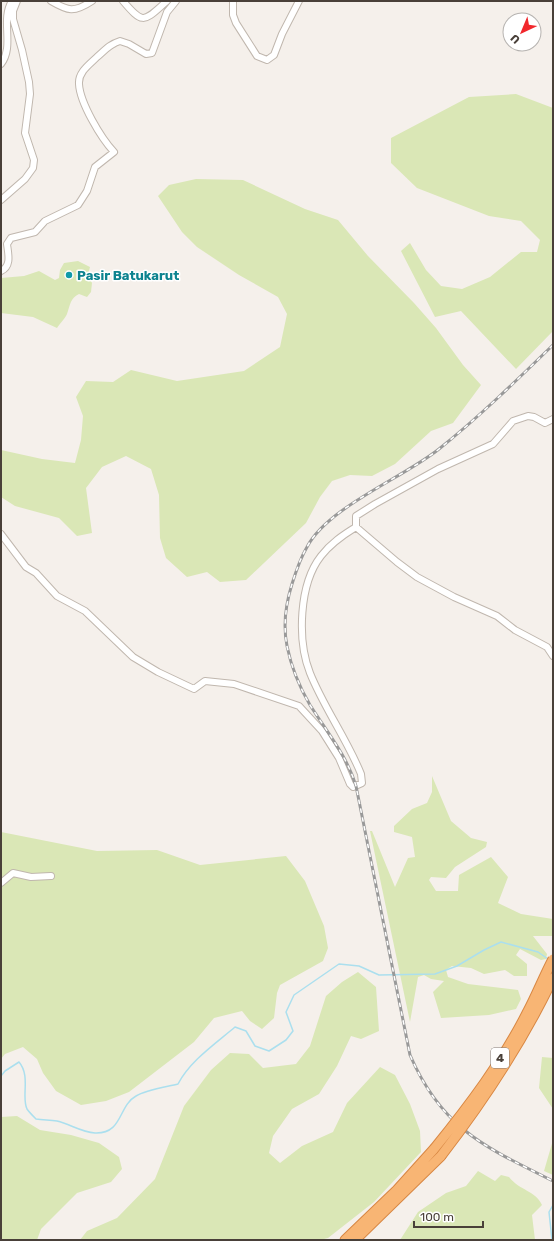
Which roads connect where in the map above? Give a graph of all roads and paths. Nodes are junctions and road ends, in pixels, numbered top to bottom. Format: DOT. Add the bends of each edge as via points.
graph roads {
  1 [pos="12,1"];
  2 [pos="17,1"];
  3 [pos="51,1"];
  4 [pos="92,1"];
  5 [pos="122,1"];
  6 [pos="167,1"];
  7 [pos="176,1"];
  8 [pos="233,1"];
  9 [pos="300,1"];
  10 [pos="1,64"];
  11 [pos="1,200"];
  12 [pos="1,271"];
  13 [pos="553,419"];
  14 [pos="356,527"];
  15 [pos="1,534"];
  16 [pos="553,656"];
  17 [pos="52,876"];
  18 [pos="1,883"];
  19 [pos="553,959"];
  20 [pos="553,978"];
  21 [pos="437,1152"];
  22 [pos="345,1240"];
  23 [pos="355,1240"];
  1 -- 10 [label="street" via="8,11 6,53"];
  2 -- 11 [label="street" via="13,19 30,94 25,133 34,160 33,168 25,179"];
  3 -- 4 [label="street" via="71,10 80,9"];
  5 -- 6 [label="street" via="134,15 141,18 150,15"];
  7 -- 12 [label="street" via="167,12 152,53 146,54 120,41 108,46 83,71 79,83 85,104 99,134 114,152 95,167 87,191 78,205 45,221 35,232 11,238 6,244 9,260"];
  8 -- 9 [label="street" via="236,23 257,56 267,60 274,55"];
  13 -- 14 [label="street" via="545,424 528,416 513,421 493,444 438,469 356,516"];
  14 -- 15 [label="street" via="327,548 312,571 305,592 302,627 305,655 311,675 361,774 362,783 353,787 322,731 299,706 234,684 205,681 194,688 140,662 85,611 57,596 36,572 26,567"];
  14 -- 16 [label="street" via="417,577 496,616 515,630 548,647"];
  17 -- 18 [label="street" via="31,877 13,873"];
  19 -- 21 [label="highway, 4, bridge" via="528,1011 495,1067"];
  20 -- 21 [label="highway, 4, bridge" via="533,1020 508,1062 471,1116"];
  21 -- 22 [label="highway, 4"];
  21 -- 23 [label="highway, 4"];
}
